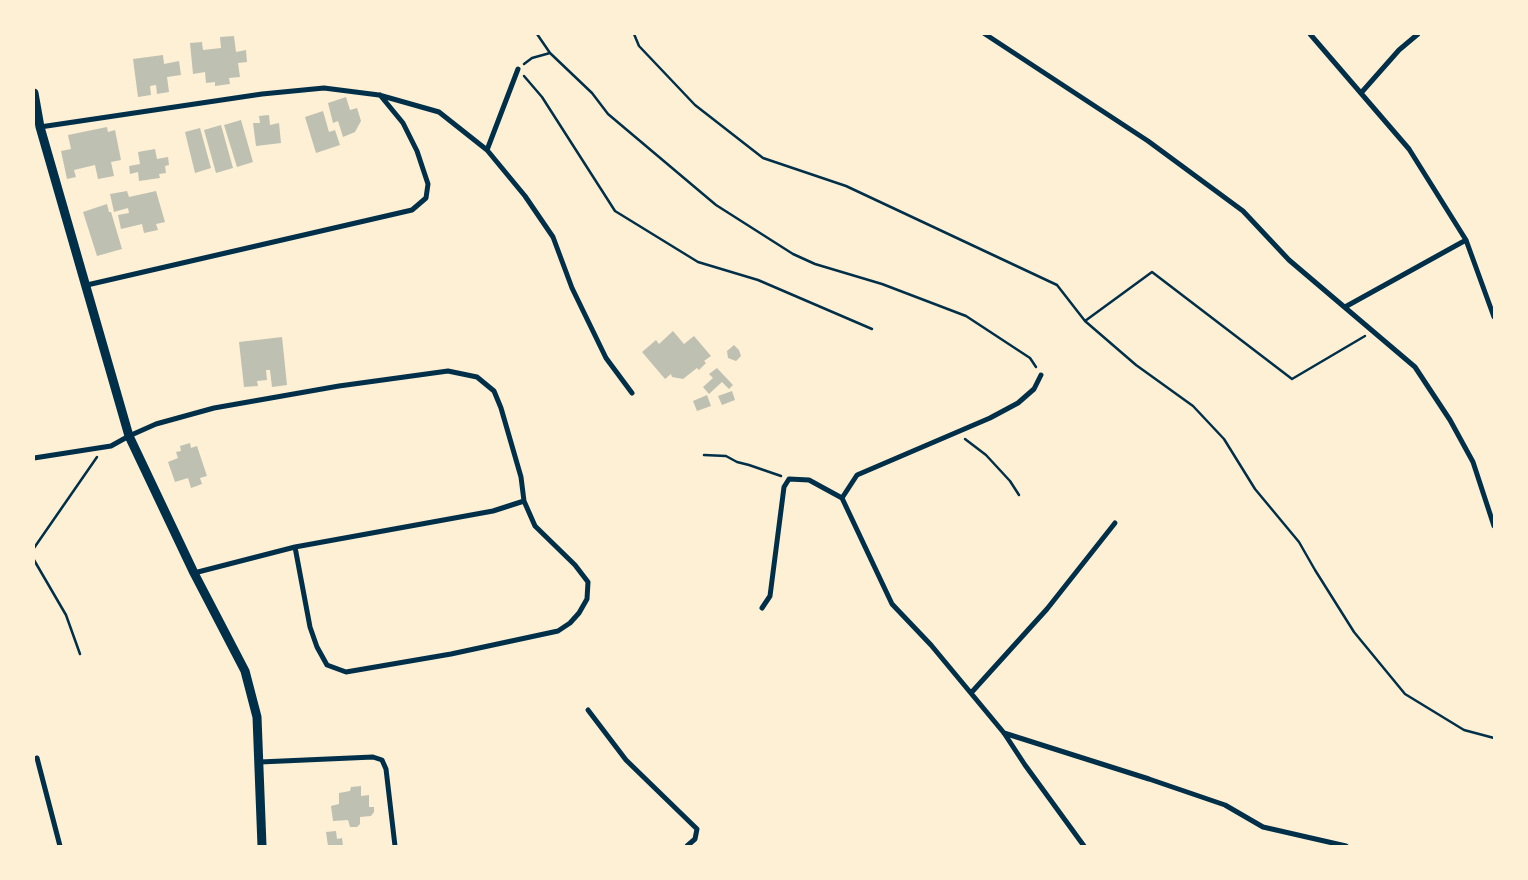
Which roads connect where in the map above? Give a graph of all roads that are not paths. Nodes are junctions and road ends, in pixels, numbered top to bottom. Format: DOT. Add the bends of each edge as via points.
graph roads {
  1 [pos="984,34"];
  2 [pos="1310,34"];
  3 [pos="1418,34"];
  4 [pos="518,69"];
  5 [pos="1361,92"];
  6 [pos="34,93"];
  7 [pos="379,95"];
  8 [pos="40,127"];
  9 [pos="487,150"];
  10 [pos="1466,240"];
  11 [pos="87,284"];
  12 [pos="1345,307"];
  13 [pos="1494,318"];
  14 [pos="1040,375"];
  15 [pos="632,393"];
  16 [pos="129,436"];
  17 [pos="34,458"];
  18 [pos="842,498"];
  19 [pos="524,501"];
  20 [pos="1115,523"];
  21 [pos="1494,526"];
  22 [pos="295,547"];
  23 [pos="194,573"];
  24 [pos="762,608"];
  25 [pos="971,693"];
  26 [pos="588,710"];
  27 [pos="1004,732"];
  28 [pos="37,758"];
  29 [pos="260,762"];
  30 [pos="60,846"];
  31 [pos="262,846"];
  32 [pos="395,846"];
  33 [pos="687,846"];
  34 [pos="1084,846"];
  35 [pos="1346,846"];
  1 -- 12 [label="street" via="1148,142 1243,212 1288,260"];
  2 -- 5 [label="street"];
  3 -- 5 [label="street"];
  4 -- 9 [label="street"];
  5 -- 10 [label="street" via="1409,148"];
  6 -- 8 [label="street"];
  7 -- 8 [label="street" via="324,88"];
  7 -- 9 [label="street" via="439,112"];
  7 -- 11 [label="street" via="404,122 428,184 426,198 412,210"];
  8 -- 11 [label="street"];
  9 -- 15 [label="street" via="553,237 572,288 606,358"];
  10 -- 12 [label="street"];
  10 -- 13 [label="street"];
  11 -- 16 [label="street"];
  12 -- 21 [label="street" via="1415,367 1473,462"];
  14 -- 18 [label="street" via="1034,389 990,418 857,475"];
  16 -- 17 [label="street" via="111,446"];
  16 -- 19 [label="street" via="156,424 214,408 448,371 477,378 494,391 521,477"];
  16 -- 23 [label="street"];
  18 -- 24 [label="street" via="808,480 789,479 784,487 770,596"];
  18 -- 25 [label="street" via="892,604"];
  19 -- 22 [label="street" via="493,511"];
  19 -- 22 [label="street" via="535,526 588,582 587,599 570,623 558,631 451,654 346,672 327,665 310,627"];
  20 -- 25 [label="street" via="1047,609"];
  22 -- 23 [label="street"];
  23 -- 29 [label="street" via="245,671 257,717"];
  25 -- 27 [label="street"];
  26 -- 33 [label="street" via="626,760 697,829 695,839"];
  27 -- 34 [label="street"];
  27 -- 35 [label="street" via="1225,805 1263,828"];
  28 -- 30 [label="street"];
  29 -- 31 [label="street"];
  29 -- 32 [label="street" via="373,757 382,760 386,769"];
}
